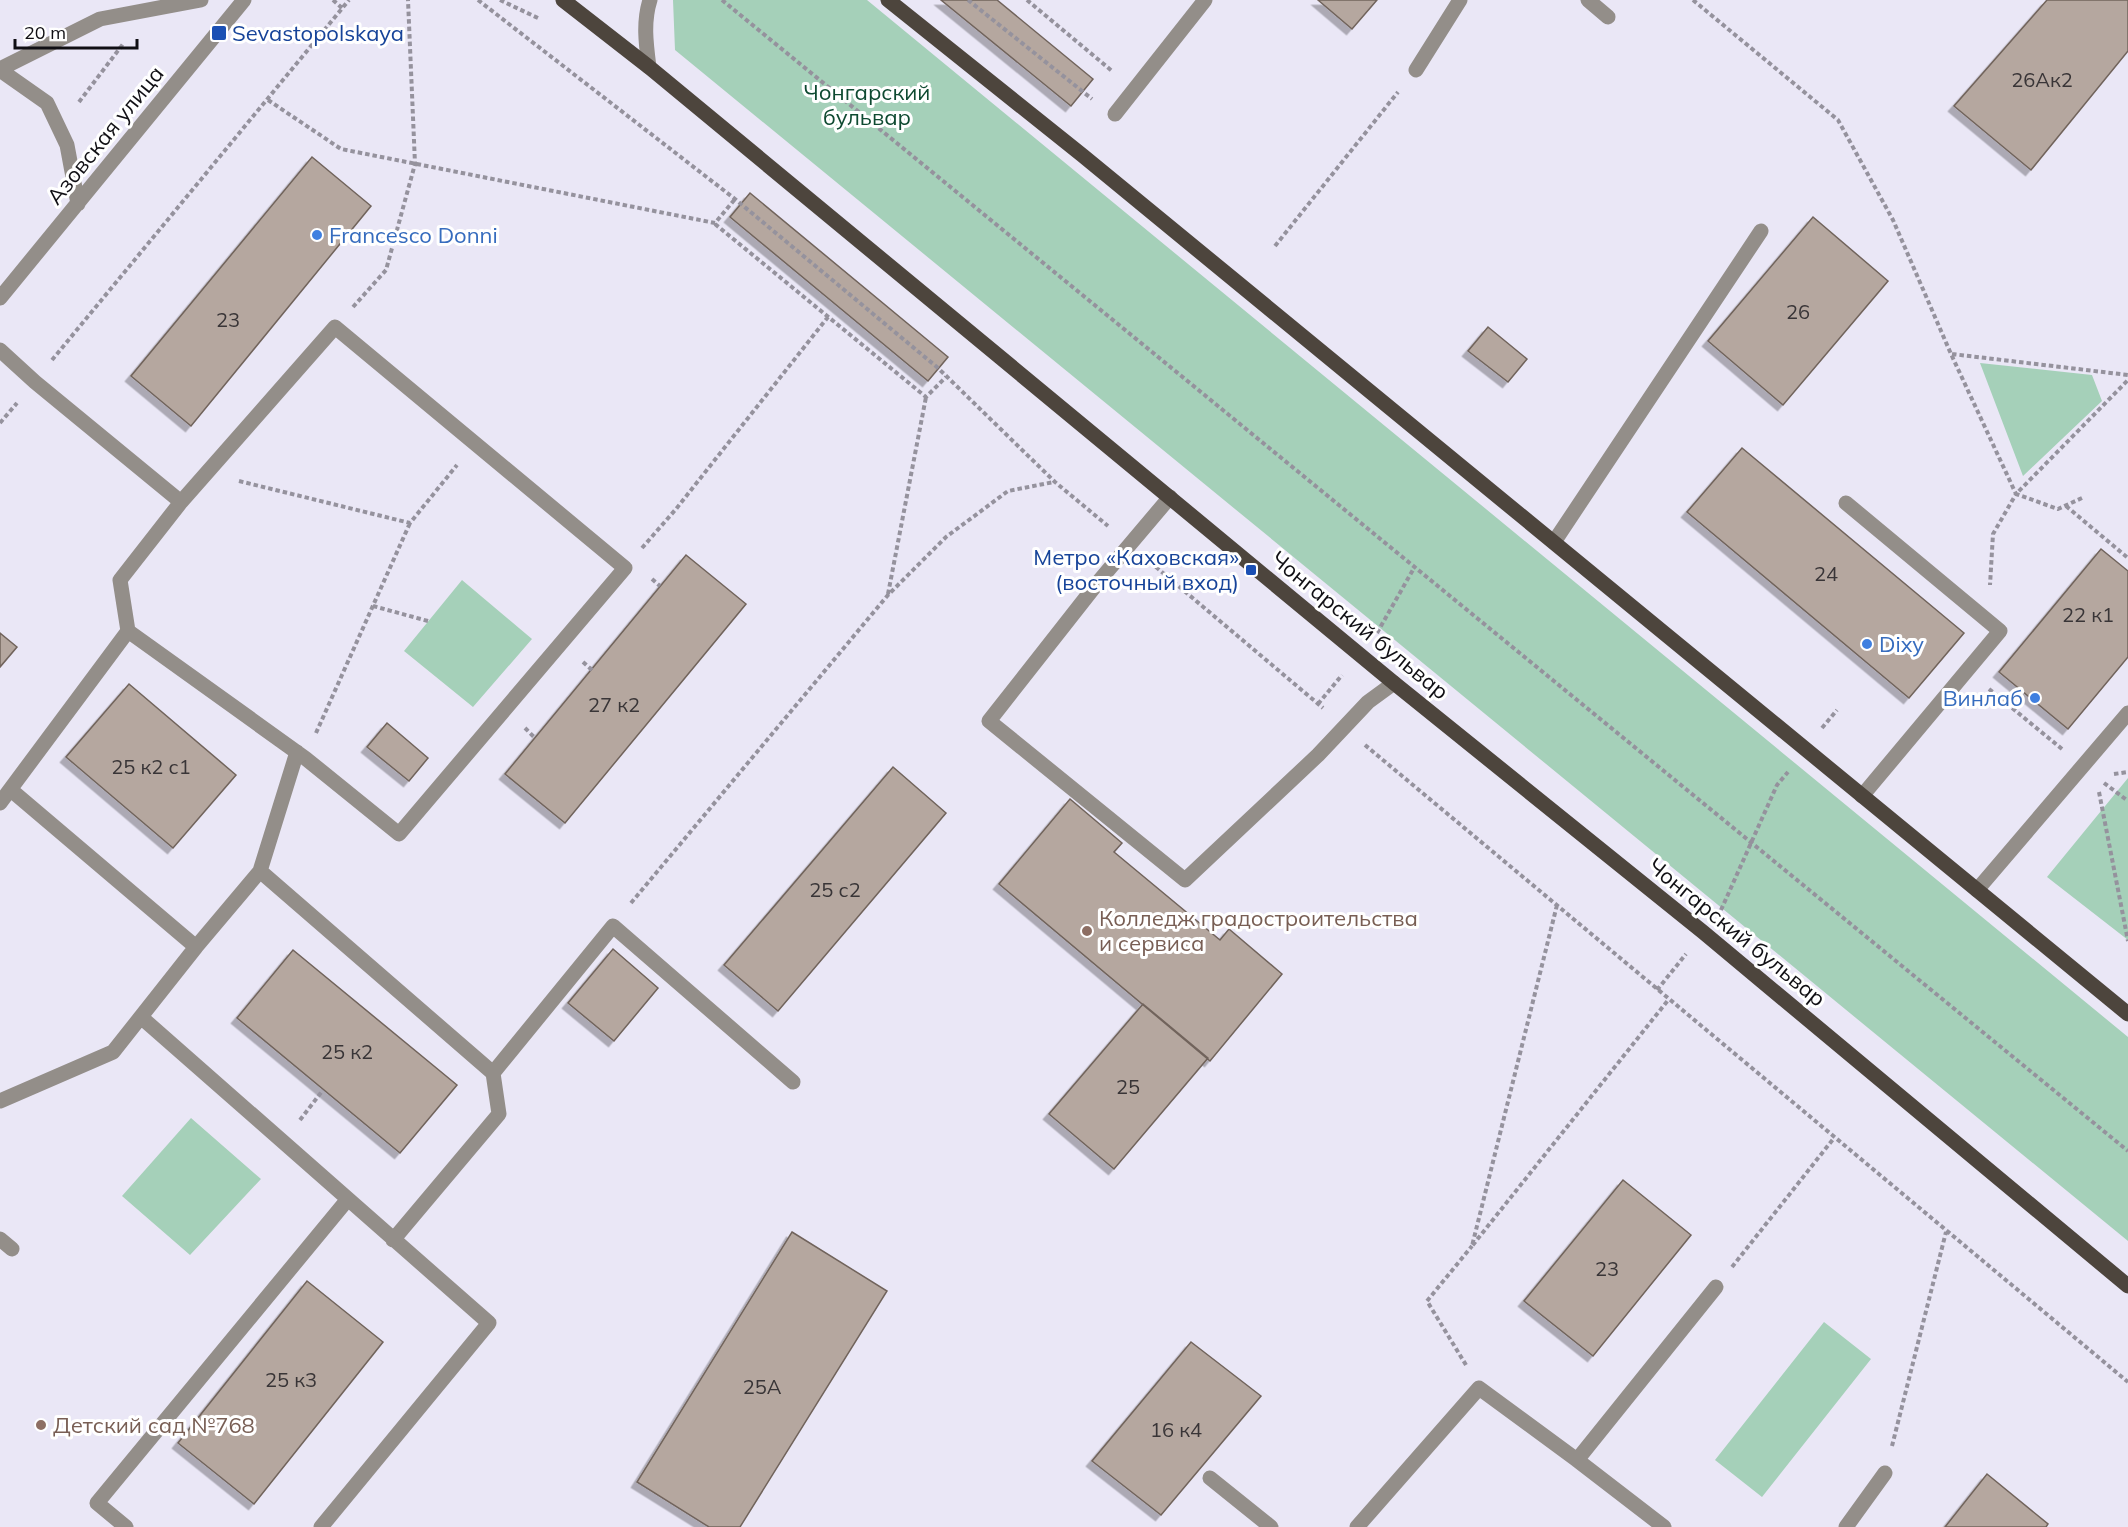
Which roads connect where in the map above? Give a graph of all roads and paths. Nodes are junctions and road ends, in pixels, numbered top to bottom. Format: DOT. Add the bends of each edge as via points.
graph roads {
  1 [pos="201,0"];
  2 [pos="244,0"];
  3 [pos="333,0"];
  4 [pos="349,0"];
  5 [pos="408,0"];
  6 [pos="478,0"];
  7 [pos="563,0"];
  8 [pos="650,0"];
  9 [pos="722,0"];
  10 [pos="888,0"];
  11 [pos="968,0"];
  12 [pos="1027,0"];
  13 [pos="1205,0"];
  14 [pos="1460,0"];
  15 [pos="1588,0"];
  16 [pos="1693,0"];
  17 [pos="342,8"];
  18 [pos="149,9"];
  19 [pos="1608,17"];
  20 [pos="649,67"];
  21 [pos="0,69"];
  22 [pos="1416,70"];
  23 [pos="1119,76"];
  24 [pos="1082,92"];
  25 [pos="268,100"];
  26 [pos="1115,114"];
  27 [pos="58,129"];
  28 [pos="415,164"];
  29 [pos="735,199"];
  30 [pos="78,204"];
  31 [pos="715,224"];
  32 [pos="1761,231"];
  33 [pos="1275,246"];
  34 [pos="0,298"];
  35 [pos="828,317"];
  36 [pos="335,327"];
  37 [pos="0,350"];
  38 [pos="1951,354"];
  39 [pos="2128,375"];
  40 [pos="946,377"];
  41 [pos="2128,380"];
  42 [pos="34,382"];
  43 [pos="926,397"];
  44 [pos="0,423"];
  45 [pos="475,443"];
  46 [pos="206,473"];
  47 [pos="1055,482"];
  48 [pos="2016,494"];
  49 [pos="1170,497"];
  50 [pos="2082,498"];
  51 [pos="181,502"];
  52 [pos="1846,503"];
  53 [pos="2066,506"];
  54 [pos="410,523"];
  55 [pos="1554,542"];
  56 [pos="1131,545"];
  57 [pos="2128,558"];
  58 [pos="625,568"];
  59 [pos="888,595"];
  60 [pos="373,606"];
  61 [pos="428,621"];
  62 [pos="1988,622"];
  63 [pos="128,630"];
  64 [pos="1967,670"];
  65 [pos="1394,683"];
  66 [pos="1837,710"];
  67 [pos="2128,713"];
  68 [pos="1344,728"];
  69 [pos="1806,749"];
  70 [pos="301,755"];
  71 [pos="2070,755"];
  72 [pos="2096,777"];
  73 [pos="2098,788"];
  74 [pos="11,790"];
  75 [pos="1862,796"];
  76 [pos="2128,801"];
  77 [pos="0,803"];
  78 [pos="1752,844"];
  79 [pos="260,871"];
  80 [pos="1977,890"];
  81 [pos="1557,905"];
  82 [pos="613,926"];
  83 [pos="1703,932"];
  84 [pos="2128,941"];
  85 [pos="196,946"];
  86 [pos="1658,990"];
  87 [pos="1669,999"];
  88 [pos="2128,1014"];
  89 [pos="141,1017"];
  90 [pos="493,1073"];
  91 [pos="793,1082"];
  92 [pos="323,1089"];
  93 [pos="0,1101"];
  94 [pos="1834,1138"];
  95 [pos="282,1141"];
  96 [pos="2128,1151"];
  97 [pos="348,1199"];
  98 [pos="1946,1232"];
  99 [pos="393,1240"];
  100 [pos="1472,1246"];
  101 [pos="2128,1286"];
  102 [pos="1716,1287"];
  103 [pos="2128,1382"];
  104 [pos="1479,1388"];
  105 [pos="1577,1460"];
  106 [pos="1885,1473"];
  107 [pos="1210,1478"];
  108 [pos="324,1526"];
  109 [pos="126,1527"];
  110 [pos="1271,1527"];
  111 [pos="1357,1527"];
  112 [pos="1664,1527"];
  113 [pos="1846,1527"];
  1 -- 18 [label="street"];
  2 -- 30 [label="street, Азовская улица"];
  3 -- 17 [label="path"];
  4 -- 17 [label="path"];
  5 -- 28 [label="path"];
  6 -- 29 [label="path"];
  7 -- 20 [label="main road, Чонгарский бульвар"];
  8 -- 20 [label="street" via="645,38"];
  9 -- 78 [label="path"];
  10 -- 55 [label="main road"];
  11 -- 24 [label="path"];
  12 -- 23 [label="path"];
  13 -- 26 [label="street"];
  14 -- 22 [label="street"];
  15 -- 19 [label="street"];
  16 -- 38 [label="path" via="1838,120 1893,220"];
  17 -- 25 [label="path"];
  18 -- 21 [label="street" via="100,19"];
  18 -- 27 [label="path"];
  20 -- 49 [label="main road, Чонгарский бульвар"];
  21 -- 27 [label="street" via="47,103"];
  22 -- 33 [label="path"];
  25 -- 28 [label="path" via="341,149"];
  25 -- 42 [label="path"];
  27 -- 30 [label="street" via="67,144"];
  28 -- 31 [label="path"];
  28 -- 36 [label="path" via="386,270"];
  29 -- 31 [label="path"];
  29 -- 40 [label="path"];
  30 -- 34 [label="street, Азовская улица"];
  31 -- 35 [label="path"];
  32 -- 55 [label="street"];
  35 -- 43 [label="path"];
  35 -- 58 [label="path"];
  36 -- 45 [label="street"];
  36 -- 46 [label="street"];
  37 -- 42 [label="street"];
  38 -- 39 [label="path"];
  38 -- 48 [label="path"];
  40 -- 43 [label="path"];
  40 -- 47 [label="path"];
  41 -- 48 [label="path"];
  42 -- 44 [label="path"];
  42 -- 51 [label="street"];
  43 -- 59 [label="path"];
  45 -- 54 [label="path"];
  45 -- 58 [label="street"];
  46 -- 51 [label="street"];
  46 -- 54 [label="path"];
  47 -- 56 [label="path"];
  47 -- 59 [label="path" via="1008,491 946,537"];
  48 -- 53 [label="path" via="2058,509"];
  48 -- 62 [label="path" via="1993,534"];
  49 -- 56 [label="street"];
  49 -- 65 [label="main road, Чонгарский бульвар"];
  50 -- 53 [label="path"];
  51 -- 63 [label="street" via="120,580"];
  52 -- 62 [label="street"];
  53 -- 57 [label="path"];
  54 -- 60 [label="path"];
  55 -- 69 [label="main road"];
  56 -- 68 [label="path"];
  56 -- 68 [label="street" via="989,721 1185,880"];
  58 -- 70 [label="street" via="399,834"];
  59 -- 82 [label="path"];
  60 -- 61 [label="path"];
  60 -- 70 [label="path"];
  62 -- 64 [label="street" via="2000,631"];
  63 -- 70 [label="street"];
  63 -- 74 [label="street"];
  64 -- 71 [label="path"];
  64 -- 75 [label="street"];
  65 -- 68 [label="street" via="1368,702"];
  65 -- 83 [label="main road, Чонгарский бульвар"];
  66 -- 69 [label="path"];
  67 -- 80 [label="street"];
  68 -- 81 [label="path"];
  69 -- 75 [label="main road"];
  69 -- 78 [label="path" via="1777,785"];
  70 -- 79 [label="street"];
  72 -- 76 [label="path"];
  73 -- 84 [label="path"];
  74 -- 77 [label="street"];
  74 -- 85 [label="street"];
  75 -- 80 [label="main road"];
  78 -- 83 [label="path" via="1722,909"];
  78 -- 96 [label="path"];
  79 -- 85 [label="street"];
  79 -- 90 [label="street"];
  80 -- 88 [label="main road"];
  81 -- 86 [label="path"];
  81 -- 100 [label="path"];
  82 -- 90 [label="street"];
  82 -- 91 [label="street"];
  83 -- 86 [label="path"];
  83 -- 101 [label="main road, Чонгарский бульвар"];
  85 -- 89 [label="street"];
  86 -- 87 [label="path"];
  87 -- 94 [label="path"];
  87 -- 100 [label="path"];
  89 -- 93 [label="street" via="113,1052"];
  89 -- 95 [label="street"];
  90 -- 99 [label="street" via="499,1114"];
  92 -- 95 [label="path"];
  94 -- 98 [label="path"];
  94 -- 102 [label="path"];
  95 -- 97 [label="street"];
  97 -- 99 [label="street"];
  97 -- 109 [label="street" via="98,1503"];
  98 -- 103 [label="path"];
  98 -- 106 [label="path"];
  99 -- 108 [label="street" via="489,1323"];
  100 -- 104 [label="path" via="1427,1301"];
  102 -- 105 [label="street"];
  104 -- 105 [label="street"];
  104 -- 111 [label="street"];
  105 -- 112 [label="street"];
  106 -- 113 [label="street"];
  107 -- 110 [label="street"];
}
